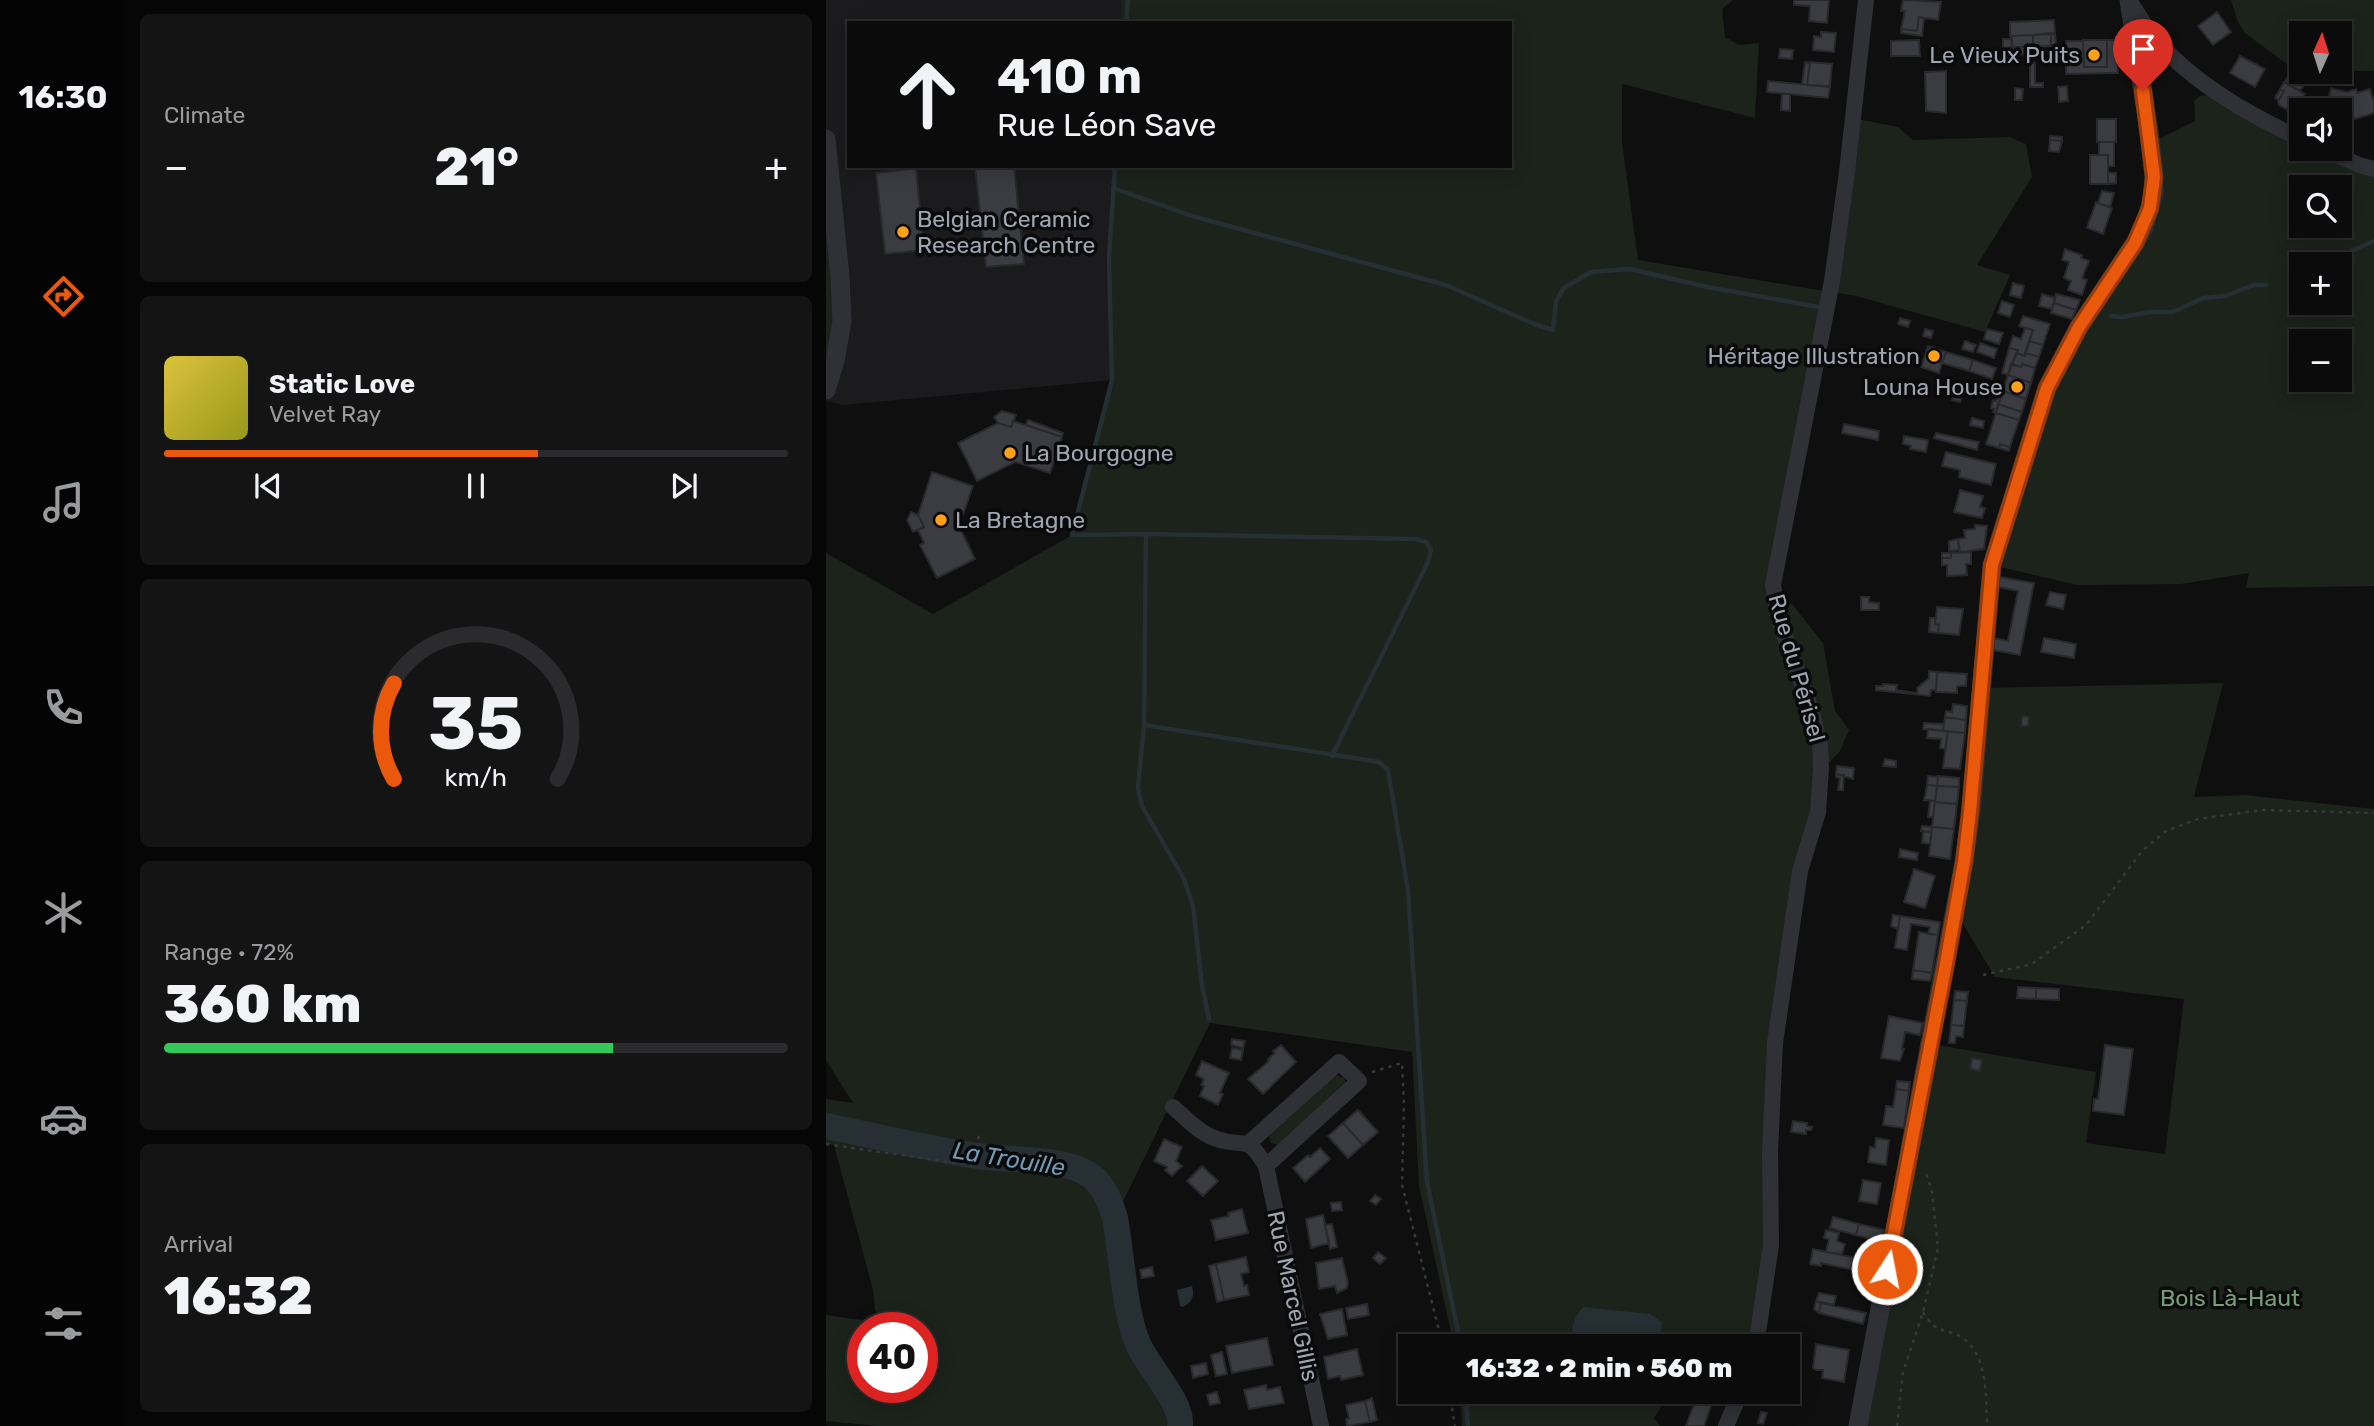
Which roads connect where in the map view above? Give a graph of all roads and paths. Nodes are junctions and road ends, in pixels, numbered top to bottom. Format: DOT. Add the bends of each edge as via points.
graph roads {
  1 [pos="1866,0"];
  2 [pos="2129,0"];
  3 [pos="2289,132"];
  4 [pos="826,139"];
  5 [pos="2350,161"];
  6 [pos="2374,169"];
  7 [pos="826,390"];
  8 [pos="2374,813"];
  9 [pos="1983,975"];
  10 [pos="1354,1077"];
  11 [pos="1173,1107"];
  12 [pos="979,1133"];
  13 [pos="1248,1143"];
  14 [pos="826,1144"];
  15 [pos="1266,1166"];
  16 [pos="1924,1168"];
  17 [pos="1923,1312"];
  18 [pos="1440,1334"];
  19 [pos="1758,1334"];
  20 [pos="1452,1404"];
  21 [pos="1735,1404"];
  22 [pos="1321,1426"];
  23 [pos="1455,1426"];
  24 [pos="1726,1426"];
  25 [pos="1858,1426"];
  26 [pos="1897,1426"];
  27 [pos="1987,1426"];
  1 -- 19 [label="street, Rue du Périsel" via="1830,292 1773,585 1779,620 1811,709 1821,769 1818,811 1800,871 1775,1043 1771,1245"];
  2 -- 3 [label="street" via="2157,42 2192,73 2219,94"];
  2 -- 25 [label="street" via="2154,177 2150,208 2135,243 2079,327 2047,388 1992,565 1964,862"];
  4 -- 7 [label="street" via="842,321"];
  5 -- 6 [label="street"];
  8 -- 9 [label="path" via="2262,810 2198,819 2166,831 2143,850 2086,925 2032,964"];
  10 -- 13 [label="street" via="1339,1062"];
  10 -- 15 [label="street" via="1359,1081"];
  10 -- 18 [label="path" via="1402,1063 1402,1185"];
  11 -- 13 [label="street" via="1216,1139"];
  12 -- 14 [label="path" via="976,1166"];
  13 -- 15 [label="street, Rue Marcel Gillis"];
  15 -- 22 [label="street, Rue Marcel Gillis"];
  16 -- 17 [label="path" via="1932,1192 1937,1248"];
  17 -- 26 [label="path" via="1903,1372"];
  17 -- 27 [label="path" via="1930,1323 1962,1338 1976,1353"];
  20 -- 23 [label="path"];
  21 -- 24 [label="street"];
}
